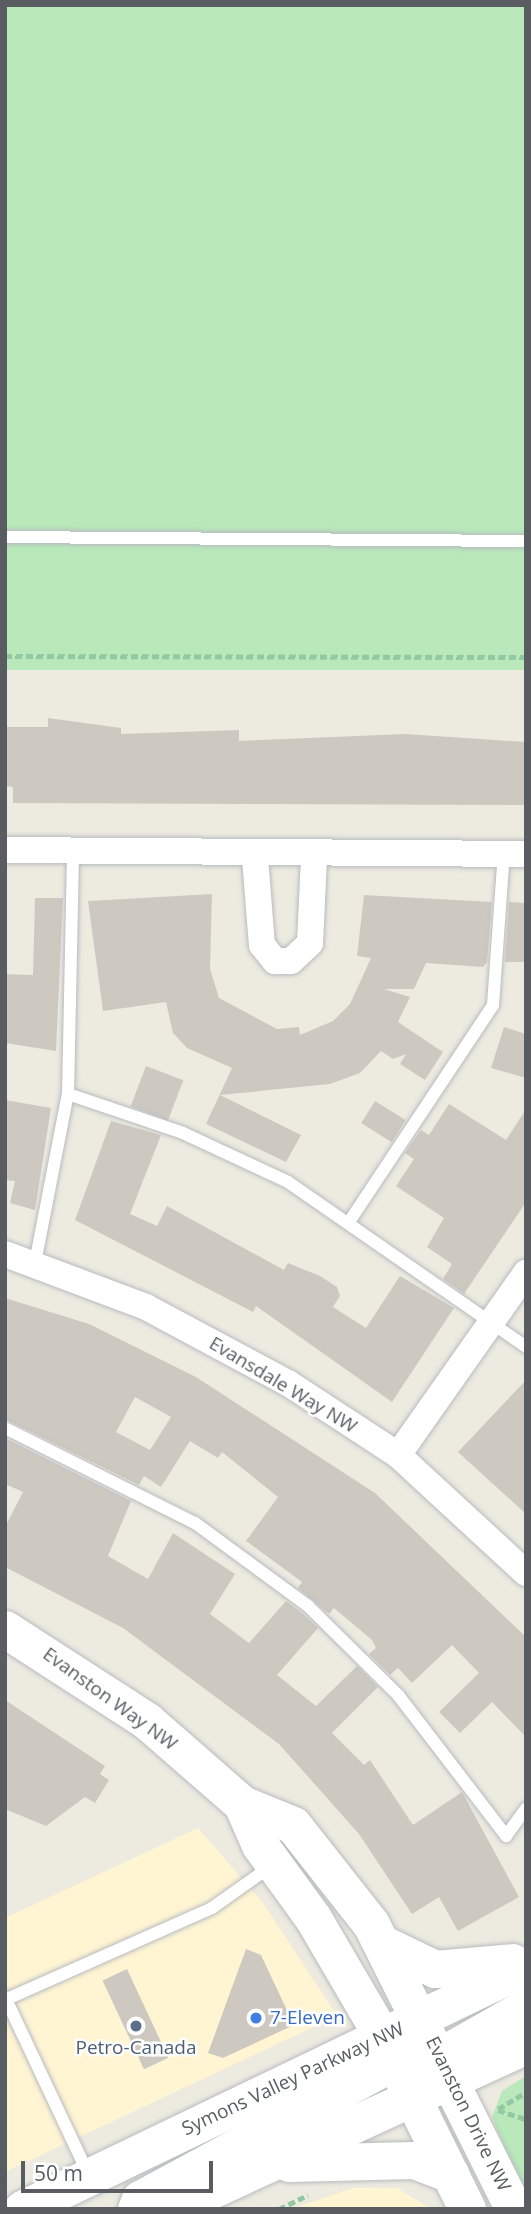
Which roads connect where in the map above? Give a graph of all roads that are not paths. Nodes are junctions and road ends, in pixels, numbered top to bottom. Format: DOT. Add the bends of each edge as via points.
graph roads {
  1 [pos="5,537"];
  2 [pos="526,541"];
  3 [pos="5,850"];
  4 [pos="73,850"];
  5 [pos="515,853"];
  6 [pos="255,856"];
  7 [pos="314,857"];
  8 [pos="68,1094"];
  9 [pos="349,1222"];
  10 [pos="5,1254"];
  11 [pos="35,1263"];
  12 [pos="526,1273"];
  13 [pos="494,1320"];
  14 [pos="526,1347"];
  15 [pos="5,1428"];
  16 [pos="398,1455"];
  17 [pos="526,1573"];
  18 [pos="5,1629"];
  19 [pos="242,1804"];
  20 [pos="526,1808"];
  21 [pos="274,1864"];
  22 [pos="382,1943"];
  23 [pos="526,1959"];
  24 [pos="526,1967"];
  25 [pos="7,1997"];
  26 [pos="526,2007"];
  27 [pos="422,2018"];
  28 [pos="526,2045"];
  29 [pos="389,2048"];
  30 [pos="444,2069"];
  31 [pos="414,2099"];
  32 [pos="276,2164"];
  33 [pos="450,2174"];
  34 [pos="89,2176"];
  35 [pos="22,2209"];
  36 [pos="136,2209"];
  37 [pos="170,2209"];
  38 [pos="467,2209"];
  39 [pos="514,2209"];
  1 -- 2 [label="lane"];
  3 -- 4 [label="street"];
  4 -- 6 [label="street"];
  4 -- 8 [label="lane"];
  5 -- 7 [label="street"];
  5 -- 9 [label="lane" via="493,1005"];
  6 -- 7 [label="street"];
  6 -- 7 [label="street" via="262,945 275,961 291,961 310,943"];
  8 -- 9 [label="lane" via="183,1133 288,1182"];
  8 -- 11 [label="lane"];
  9 -- 13 [label="lane"];
  10 -- 11 [label="street, Evansdale Way NW"];
  11 -- 16 [label="street, Evansdale Way NW" via="146,1307 288,1383"];
  12 -- 13 [label="street"];
  13 -- 14 [label="lane"];
  13 -- 16 [label="street"];
  15 -- 20 [label="lane" via="195,1523 308,1606 398,1695 506,1836"];
  16 -- 17 [label="street, Evansdale Way NW"];
  18 -- 19 [label="main road, Evanston Way NW" via="148,1721"];
  19 -- 21 [label="main road, Evanston Way NW"];
  19 -- 22 [label="main road, Evanston Way NW" via="293,1825"];
  21 -- 25 [label="lane" via="212,1908"];
  21 -- 29 [label="main road, Evanston Way NW"];
  22 -- 23 [label="main road" via="435,1969"];
  22 -- 27 [label="main road, Evanston Way NW"];
  24 -- 27 [label="main road, Symons Valley Parkway NW"];
  25 -- 34 [label="lane"];
  26 -- 30 [label="main road"];
  27 -- 29 [label="main road" via="411,2048"];
  27 -- 30 [label="main road, Evanston Drive NW"];
  28 -- 30 [label="main road"];
  29 -- 31 [label="main road"];
  29 -- 34 [label="main road, Symons Valley Parkway NW"];
  29 -- 36 [label="main road" via="140,2199"];
  30 -- 31 [label="main road"];
  30 -- 39 [label="main road, Evanston Drive NW"];
  31 -- 32 [label="main road"];
  31 -- 33 [label="main road"];
  32 -- 33 [label="main road" via="414,2160"];
  32 -- 37 [label="main road"];
  33 -- 38 [label="main road"];
  34 -- 35 [label="main road, Symons Valley Parkway NW"];
}
